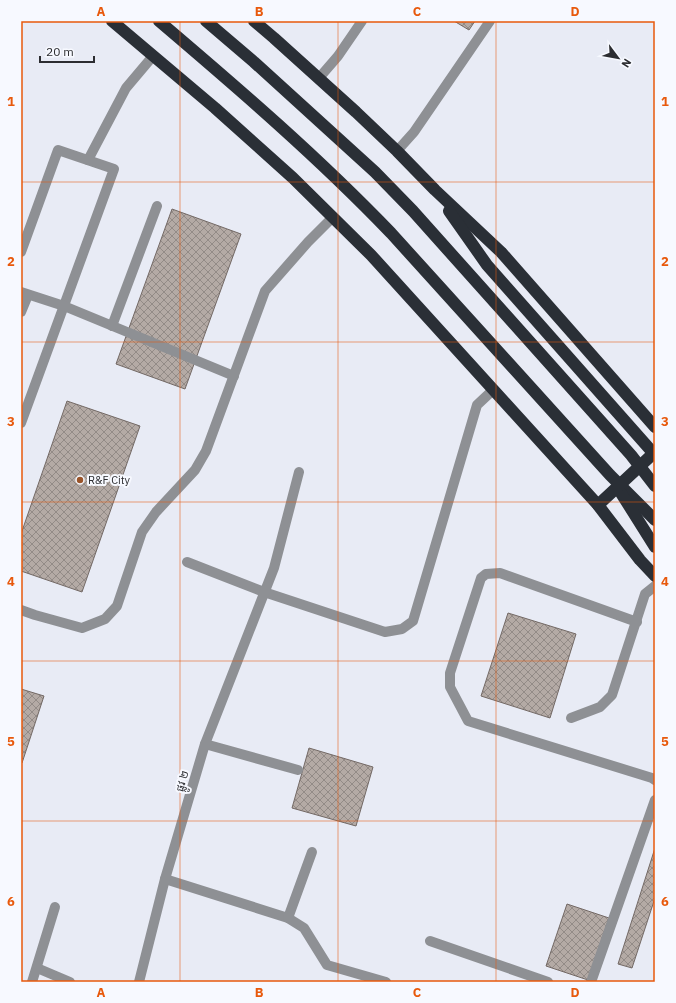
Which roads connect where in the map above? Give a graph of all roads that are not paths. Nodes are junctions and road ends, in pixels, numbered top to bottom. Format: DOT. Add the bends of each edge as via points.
graph roads {
  1 [pos="112,21"];
  2 [pos="159,21"];
  3 [pos="206,21"];
  4 [pos="254,21"];
  5 [pos="362,21"];
  6 [pos="490,21"];
  7 [pos="153,56"];
  8 [pos="319,78"];
  9 [pos="397,150"];
  10 [pos="88,160"];
  11 [pos="435,190"];
  12 [pos="157,206"];
  13 [pos="333,217"];
  14 [pos="21,252"];
  15 [pos="24,293"];
  16 [pos="64,306"];
  17 [pos="21,312"];
  18 [pos="112,326"];
  19 [pos="234,376"];
  20 [pos="494,390"];
  21 [pos="21,423"];
  22 [pos="655,427"];
  23 [pos="655,453"];
  24 [pos="631,455"];
  25 [pos="655,471"];
  26 [pos="299,472"];
  27 [pos="610,475"];
  28 [pos="655,486"];
  29 [pos="598,505"];
  30 [pos="655,520"];
  31 [pos="655,547"];
  32 [pos="187,562"];
  33 [pos="655,576"];
  34 [pos="655,586"];
  35 [pos="264,592"];
  36 [pos="21,610"];
  37 [pos="637,622"];
  38 [pos="571,718"];
  39 [pos="205,744"];
  40 [pos="298,770"];
  41 [pos="655,780"];
  42 [pos="655,800"];
  43 [pos="312,852"];
  44 [pos="166,879"];
  45 [pos="55,907"];
  46 [pos="288,918"];
  47 [pos="430,940"];
  48 [pos="37,968"];
  49 [pos="32,982"];
  50 [pos="70,982"];
  51 [pos="139,982"];
  52 [pos="386,982"];
  53 [pos="548,982"];
  54 [pos="592,982"];
  1 -- 7 [label="highway"];
  2 -- 27 [label="highway" via="312,154 392,233"];
  3 -- 24 [label="highway" via="375,172 413,211"];
  4 -- 8 [label="highway"];
  5 -- 8 [label="street"];
  6 -- 9 [label="street" via="414,132"];
  7 -- 10 [label="street" via="126,88"];
  7 -- 13 [label="highway" via="294,178"];
  8 -- 9 [label="highway"];
  9 -- 11 [label="highway"];
  10 -- 14 [label="street" via="58,150"];
  10 -- 16 [label="street" via="114,169"];
  11 -- 22 [label="highway" via="501,252"];
  11 -- 23 [label="highway" via="487,265"];
  12 -- 18 [label="street"];
  13 -- 19 [label="street" via="265,292"];
  13 -- 20 [label="highway" via="376,260"];
  15 -- 16 [label="street"];
  15 -- 17 [label="street"];
  16 -- 18 [label="street"];
  16 -- 21 [label="street"];
  18 -- 19 [label="street"];
  19 -- 36 [label="street" via="206,451 195,470 156,512 142,532 118,606 105,618 82,628"];
  20 -- 29 [label="highway"];
  20 -- 35 [label="street" via="477,405 413,621 402,629 386,632"];
  23 -- 29 [label="highway"];
  24 -- 25 [label="highway"];
  24 -- 28 [label="highway"];
  26 -- 35 [label="street, ផ្លូវ ២" via="274,568"];
  27 -- 30 [label="highway"];
  27 -- 31 [label="highway"];
  29 -- 33 [label="highway"];
  32 -- 35 [label="street"];
  34 -- 37 [label="street" via="645,594"];
  35 -- 39 [label="street, ផ្លូវ ២"];
  37 -- 38 [label="street" via="612,695 600,706"];
  37 -- 41 [label="street" via="500,573 486,574 481,578 450,673 450,687 468,721"];
  39 -- 40 [label="street"];
  39 -- 44 [label="street, ផ្លូវ ២"];
  42 -- 54 [label="street"];
  43 -- 46 [label="street"];
  44 -- 46 [label="street"];
  44 -- 51 [label="street, ផ្លូវ ២"];
  45 -- 48 [label="street"];
  46 -- 52 [label="street" via="304,928 327,965"];
  47 -- 53 [label="street"];
  48 -- 49 [label="street"];
  48 -- 50 [label="street"];
}
